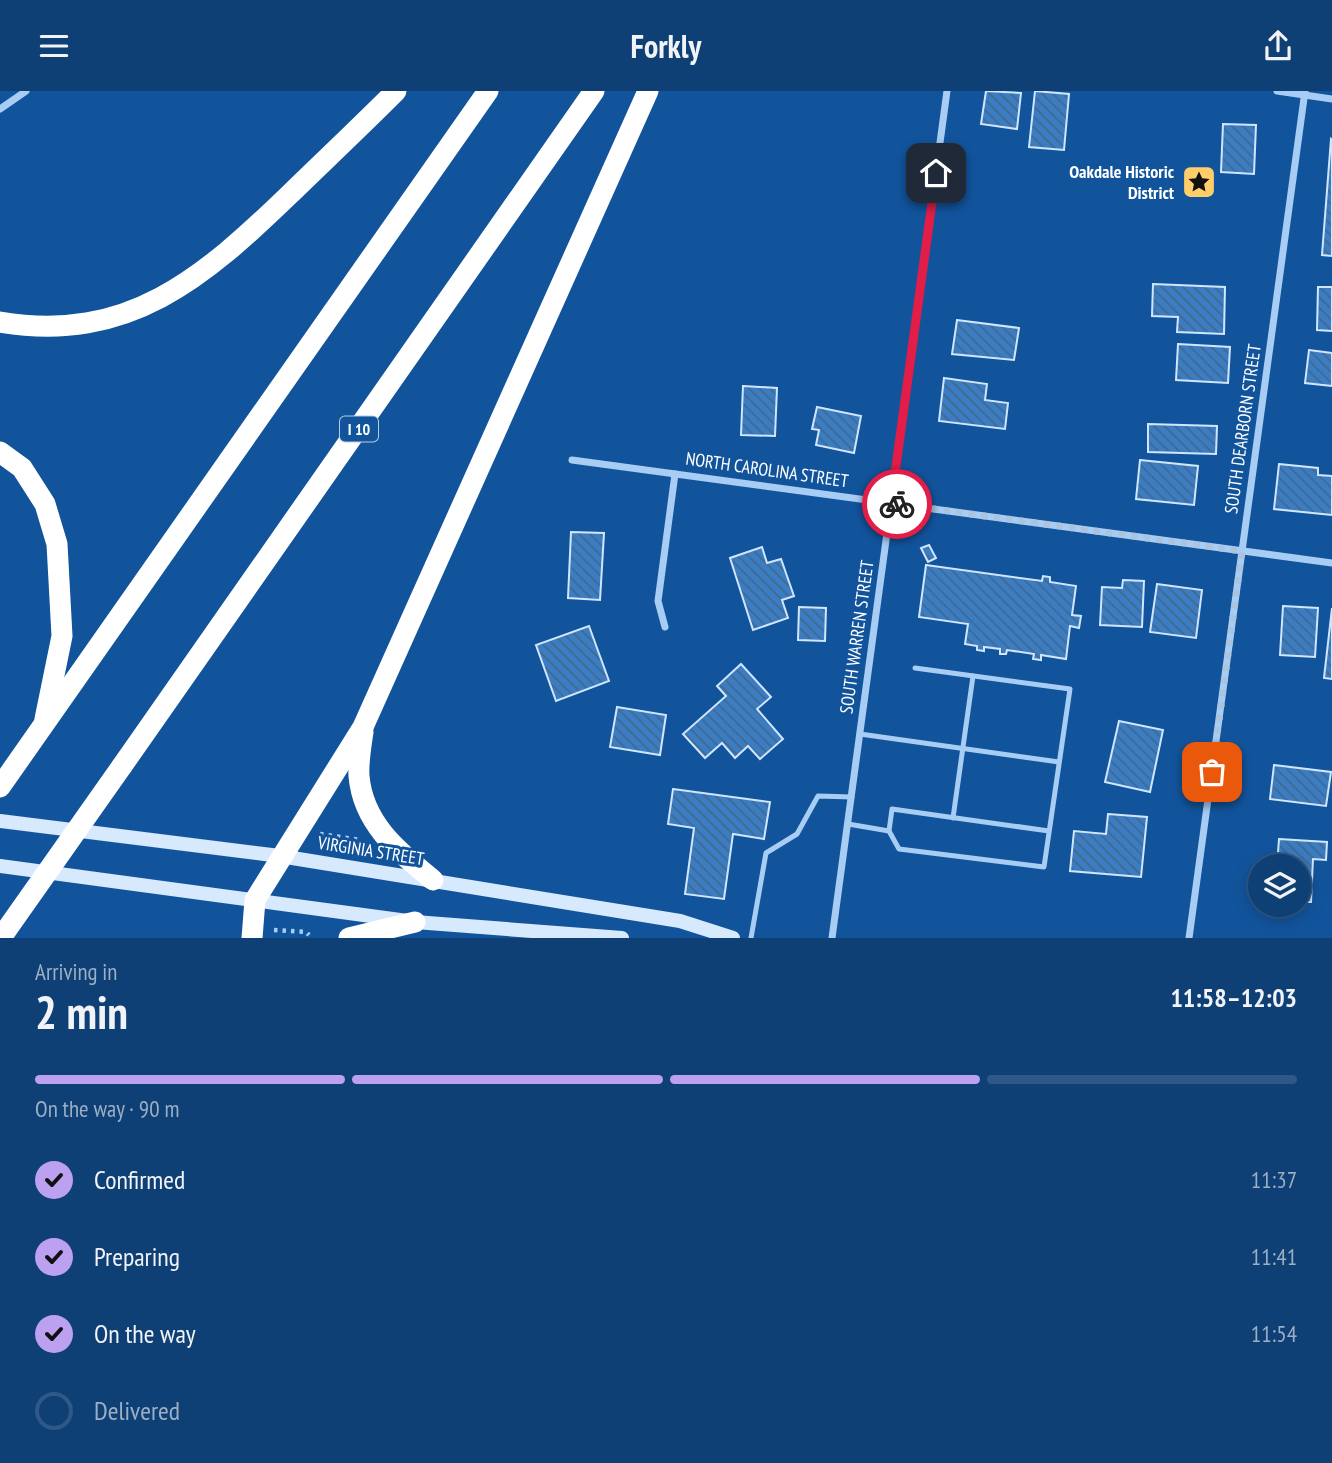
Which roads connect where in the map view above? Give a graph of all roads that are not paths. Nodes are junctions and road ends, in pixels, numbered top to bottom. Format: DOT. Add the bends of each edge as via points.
graph roads {
  1 [pos="26,91"];
  2 [pos="396,91"];
  3 [pos="488,91"];
  4 [pos="594,91"];
  5 [pos="648,91"];
  6 [pos="947,91"];
  7 [pos="1277,91"];
  8 [pos="1305,93"];
  9 [pos="1332,99"];
  10 [pos="0,109"];
  11 [pos="0,322"];
  12 [pos="0,452"];
  13 [pos="572,460"];
  14 [pos="675,474"];
  15 [pos="891,503"];
  16 [pos="1242,551"];
  17 [pos="1332,563"];
  18 [pos="665,627"];
  19 [pos="915,668"];
  20 [pos="973,676"];
  21 [pos="43,726"];
  22 [pos="363,727"];
  23 [pos="860,734"];
  24 [pos="963,748"];
  25 [pos="1059,761"];
  26 [pos="0,787"];
  27 [pos="852,797"];
  28 [pos="953,818"];
  29 [pos="0,821"];
  30 [pos="848,824"];
  31 [pos="889,831"];
  32 [pos="1049,831"];
  33 [pos="280,856"];
  34 [pos="0,866"];
  35 [pos="433,880"];
  36 [pos="255,900"];
  37 [pos="415,922"];
  38 [pos="259,934"];
  39 [pos="3,935"];
  40 [pos="349,938"];
  41 [pos="622,938"];
  42 [pos="733,938"];
  43 [pos="751,938"];
  44 [pos="832,938"];
  45 [pos="1189,938"];
  1 -- 10 [label="street"];
  2 -- 11 [label="highway" via="239,243 173,293 92,321"];
  3 -- 21 [label="highway"];
  4 -- 39 [label="highway, I 10, bridge"];
  5 -- 22 [label="highway"];
  6 -- 15 [label="street, SOUTH WARREN STREET"];
  7 -- 8 [label="street"];
  8 -- 9 [label="street"];
  8 -- 16 [label="street, SOUTH DEARBORN STREET"];
  12 -- 21 [label="highway" via="22,468 45,504 57,544 62,636"];
  13 -- 14 [label="street, NORTH CAROLINA STREET"];
  14 -- 15 [label="street, NORTH CAROLINA STREET"];
  14 -- 18 [label="street" via="658,601"];
  15 -- 16 [label="street, NORTH CAROLINA STREET"];
  15 -- 23 [label="street, SOUTH WARREN STREET"];
  16 -- 17 [label="street, NORTH CAROLINA STREET"];
  16 -- 45 [label="street, SOUTH DEARBORN STREET"];
  19 -- 20 [label="lane"];
  20 -- 24 [label="lane"];
  20 -- 25 [label="lane" via="1070,689"];
  21 -- 26 [label="highway"];
  22 -- 33 [label="highway"];
  22 -- 35 [label="highway" via="359,776 372,819 391,846"];
  23 -- 24 [label="lane"];
  23 -- 27 [label="street, SOUTH WARREN STREET"];
  24 -- 25 [label="lane"];
  24 -- 28 [label="lane"];
  25 -- 32 [label="lane"];
  27 -- 30 [label="street, SOUTH WARREN STREET"];
  27 -- 43 [label="lane" via="818,796 797,834 765,853"];
  28 -- 31 [label="lane" via="892,809"];
  28 -- 32 [label="lane"];
  29 -- 33 [label="street, VIRGINIA STREET"];
  30 -- 31 [label="lane"];
  30 -- 44 [label="street, SOUTH WARREN STREET"];
  31 -- 32 [label="lane" via="899,849 1044,867"];
  33 -- 35 [label="street, VIRGINIA STREET"];
  33 -- 36 [label="highway"];
  34 -- 36 [label="street"];
  35 -- 42 [label="street, VIRGINIA STREET" via="680,921"];
  36 -- 37 [label="street"];
  36 -- 38 [label="highway"];
  37 -- 40 [label="highway"];
  37 -- 41 [label="street"];
}
